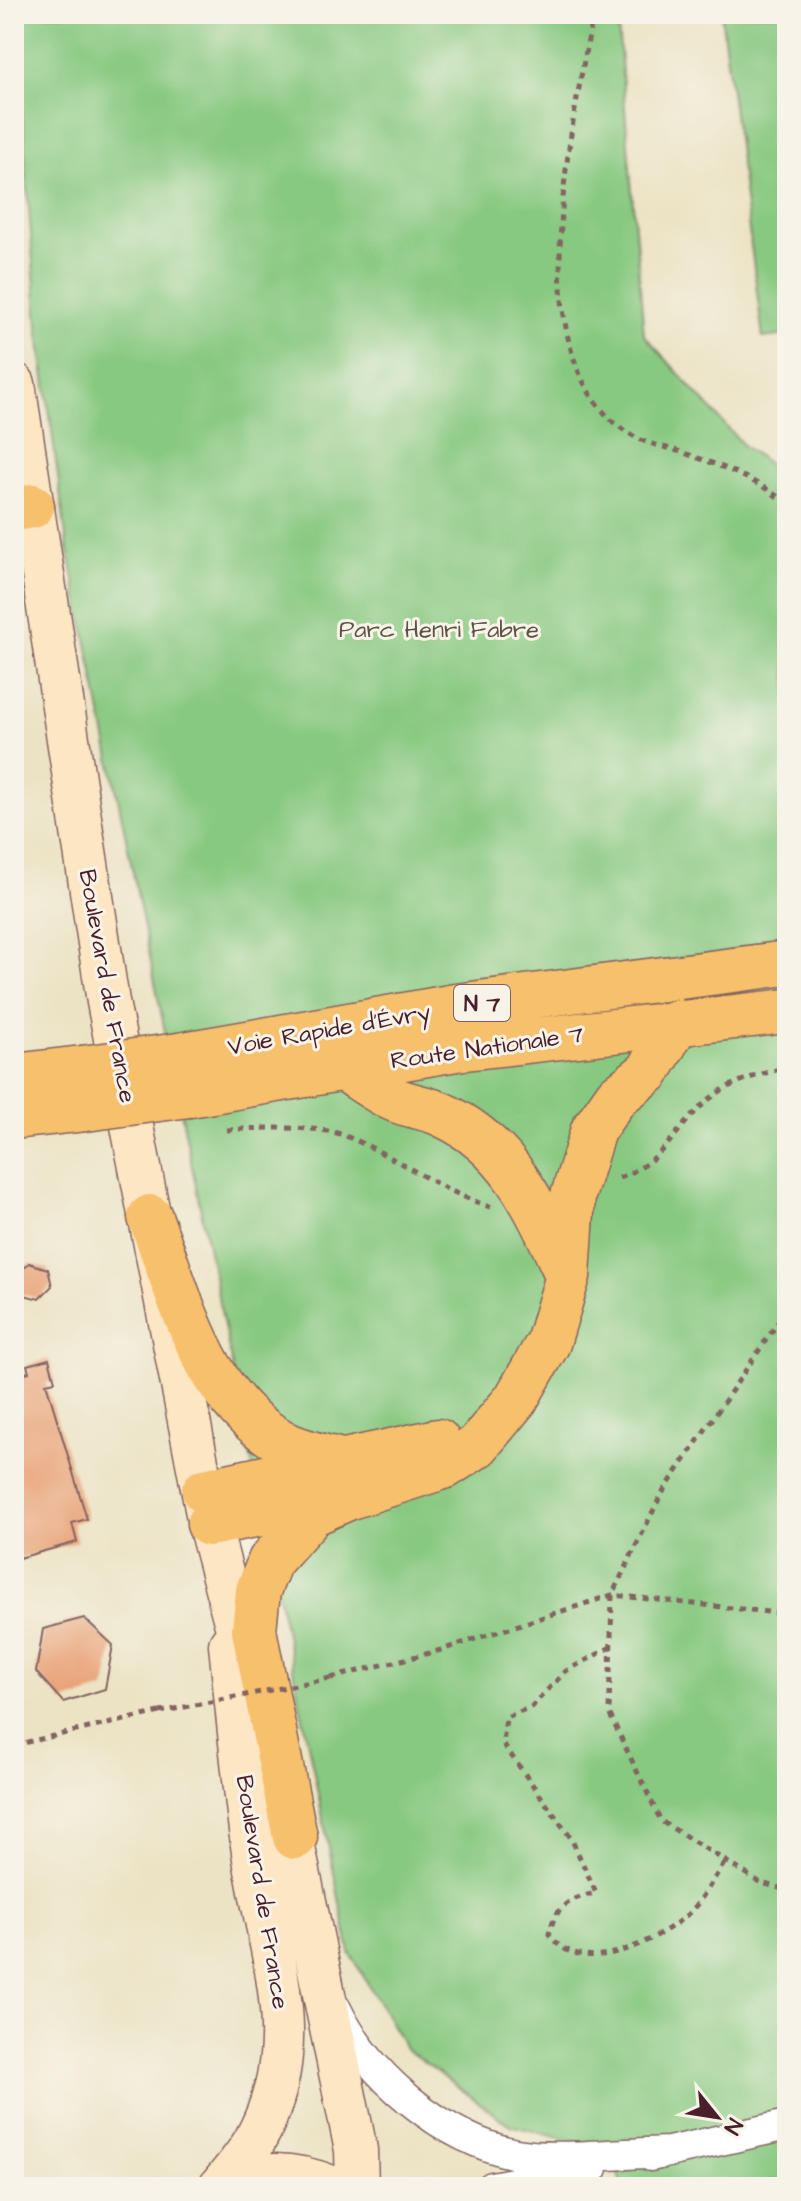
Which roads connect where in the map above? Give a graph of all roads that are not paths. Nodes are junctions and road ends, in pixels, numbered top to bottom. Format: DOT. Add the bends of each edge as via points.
graph roads {
  1 [pos="14,384"];
  2 [pos="23,507"];
  3 [pos="787,963"];
  4 [pos="787,1011"];
  5 [pos="678,1022"];
  6 [pos="344,1069"];
  7 [pos="22,1074"];
  8 [pos="184,1075"];
  9 [pos="14,1117"];
  10 [pos="150,1217"];
  11 [pos="568,1276"];
  12 [pos="349,1480"];
  13 [pos="206,1508"];
  14 [pos="223,1584"];
  15 [pos="295,1837"];
  16 [pos="319,1973"];
  17 [pos="787,2125"];
  18 [pos="668,2152"];
  19 [pos="221,2187"];
  20 [pos="332,2187"];
  21 [pos="357,2187"];
  22 [pos="492,2187"];
  23 [pos="568,2187"];
  1 -- 2 [label="main road, Boulevard de France"];
  2 -- 10 [label="main road, Boulevard de France"];
  3 -- 8 [label="main road, Voie Rapide d'Évry / N 7" via="456,1006"];
  4 -- 5 [label="main road, Route Nationale 7 / N 7"];
  5 -- 6 [label="main road, Route Nationale 7 / N 7" via="456,1049"];
  5 -- 11 [label="main road" via="648,1072 616,1097 593,1130 573,1196"];
  6 -- 8 [label="main road, Route Nationale 7 / N 7"];
  6 -- 11 [label="main road" via="392,1099 444,1115 487,1144 516,1174"];
  7 -- 8 [label="main road, Voie Rapide d'Évry / N 7, bridge" via="82,1068"];
  8 -- 9 [label="main road, Voie Rapide d'Évry, bridge" via="78,1110"];
  10 -- 12 [label="main road" via="206,1363 226,1394 261,1429"];
  10 -- 13 [label="main road, Boulevard de France"];
  11 -- 12 [label="main road" via="548,1343 516,1399 477,1446 446,1466"];
  12 -- 13 [label="main road"];
  12 -- 15 [label="main road" via="287,1538 258,1591 254,1630"];
  13 -- 14 [label="main road, Boulevard de France"];
  14 -- 15 [label="main road, Boulevard de France"];
  14 -- 19 [label="main road, Boulevard de France" via="252,1847 284,2010 282,2055 272,2099 254,2143"];
  15 -- 16 [label="main road, Boulevard de France"];
  16 -- 18 [label="street" via="348,2034 387,2080 475,2141 518,2154"];
  16 -- 21 [label="main road, Boulevard de France" via="356,2150"];
  17 -- 18 [label="street"];
  18 -- 22 [label="street"];
  18 -- 23 [label="street"];
  19 -- 20 [label="main road" via="247,2176 276,2173"];
}
